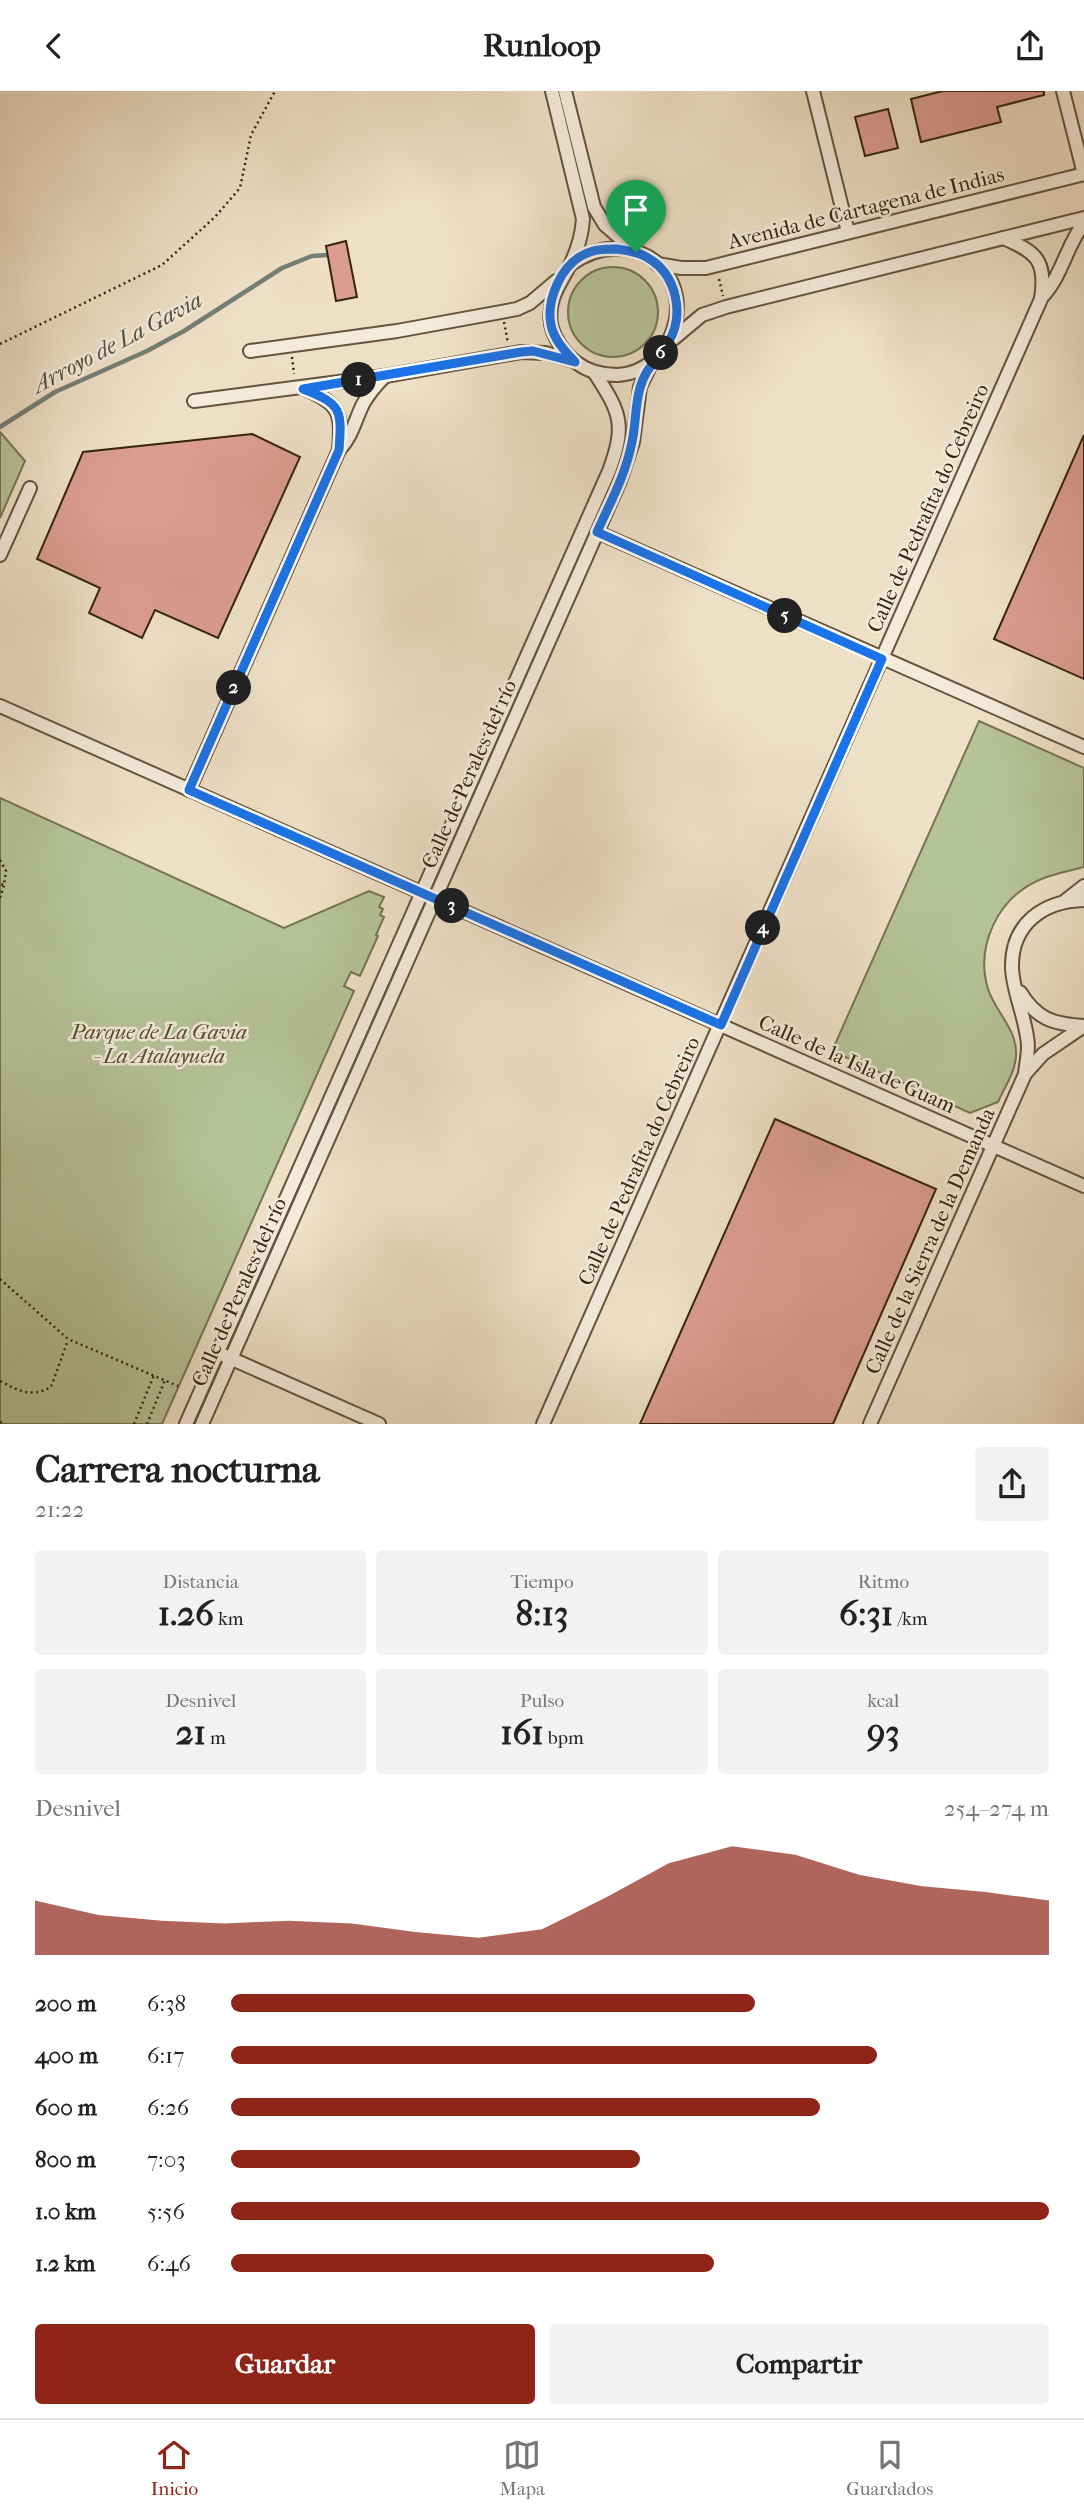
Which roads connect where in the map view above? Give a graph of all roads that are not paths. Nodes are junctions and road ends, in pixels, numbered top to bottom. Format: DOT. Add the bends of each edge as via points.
graph roads {
  1 [pos="552,91"];
  2 [pos="565,91"];
  3 [pos="813,91"];
  4 [pos="1063,91"];
  5 [pos="1084,174"];
  6 [pos="1084,220"];
  7 [pos="848,232"];
  8 [pos="1003,238"];
  9 [pos="636,252"];
  10 [pos="657,264"];
  11 [pos="570,265"];
  12 [pos="562,276"];
  13 [pos="1041,299"];
  14 [pos="669,342"];
  15 [pos="250,351"];
  16 [pos="575,362"];
  17 [pos="651,364"];
  18 [pos="594,373"];
  19 [pos="385,376"];
  20 [pos="299,383"];
  21 [pos="194,401"];
  22 [pos="339,450"];
  23 [pos="30,488"];
  24 [pos="597,532"];
  25 [pos="0,555"];
  26 [pos="882,659"];
  27 [pos="0,706"];
  28 [pos="1084,747"];
  29 [pos="189,790"];
  30 [pos="1084,885"];
  31 [pos="429,895"];
  32 [pos="1084,900"];
  33 [pos="1065,901"];
  34 [pos="1016,986"];
  35 [pos="721,1025"];
  36 [pos="1084,1026"];
  37 [pos="1025,1075"];
  38 [pos="993,1146"];
  39 [pos="1084,1186"];
  40 [pos="217,1353"];
  41 [pos="230,1358"];
  42 [pos="186,1424"];
  43 [pos="202,1424"];
  44 [pos="379,1424"];
  45 [pos="543,1424"];
  46 [pos="870,1424"];
  1 -- 11 [label="street" via="583,219"];
  2 -- 9 [label="street" via="598,216"];
  3 -- 7 [label="street"];
  4 -- 5 [label="street"];
  5 -- 7 [label="street, Avenida de Cartagena de Indias"];
  6 -- 8 [label="street"];
  6 -- 13 [label="street, Calle de Pedrafita do Cebreiro" via="1052,288"];
  7 -- 10 [label="street, Avenida de Cartagena de Indias" via="706,268"];
  8 -- 13 [label="street, Calle de Pedrafita do Cebreiro" via="1036,257 1043,271"];
  8 -- 14 [label="street" via="726,307 702,315"];
  9 -- 10 [label="street"];
  9 -- 11 [label="street" via="599,250"];
  10 -- 14 [label="street" via="670,281 678,309"];
  11 -- 12 [label="street"];
  12 -- 15 [label="street" via="517,309"];
  12 -- 16 [label="street" via="554,293 551,325 555,338"];
  13 -- 26 [label="street, Calle de Pedrafita do Cebreiro"];
  14 -- 17 [label="street"];
  16 -- 18 [label="street"];
  16 -- 19 [label="street" via="533,351"];
  17 -- 18 [label="street" via="624,374"];
  17 -- 24 [label="street, Calle de Perales del río" via="640,387 626,464"];
  18 -- 31 [label="street, Calle de Perales del río" via="620,421 615,455"];
  19 -- 20 [label="street"];
  19 -- 22 [label="street" via="363,404 348,442"];
  20 -- 21 [label="street"];
  20 -- 22 [label="street" via="323,397 340,415"];
  22 -- 29 [label="street"];
  23 -- 25 [label="street"];
  24 -- 26 [label="street"];
  24 -- 31 [label="street, Calle de Perales del río"];
  26 -- 28 [label="street"];
  26 -- 35 [label="street, Calle de Pedrafita do Cebreiro"];
  27 -- 29 [label="street, Calle de la Isla de Guam"];
  29 -- 31 [label="street, Calle de la Isla de Guam"];
  30 -- 33 [label="street"];
  31 -- 35 [label="street, Calle de la Isla de Guam"];
  31 -- 40 [label="street, Calle de Perales del río"];
  31 -- 41 [label="street, Calle de Perales del río"];
  32 -- 33 [label="street"];
  33 -- 34 [label="street, Calle de la Sierra de la Demanda" via="1043,908 1017,938 1012,970"];
  34 -- 36 [label="street" via="1045,1019"];
  34 -- 37 [label="street, Calle de la Sierra de la Demanda" via="1028,1037"];
  35 -- 38 [label="street, Calle de la Isla de Guam"];
  35 -- 45 [label="street, Calle de Pedrafita do Cebreiro"];
  36 -- 37 [label="street, Calle de la Sierra de la Demanda" via="1043,1054"];
  37 -- 38 [label="street, Calle de la Sierra de la Demanda"];
  38 -- 39 [label="street, Calle de la Isla de Guam"];
  38 -- 46 [label="street, Calle de la Sierra de la Demanda"];
  40 -- 41 [label="street"];
  40 -- 42 [label="street, Calle de Perales del río"];
  41 -- 43 [label="street, Calle de Perales del río"];
  41 -- 44 [label="street"];
}
